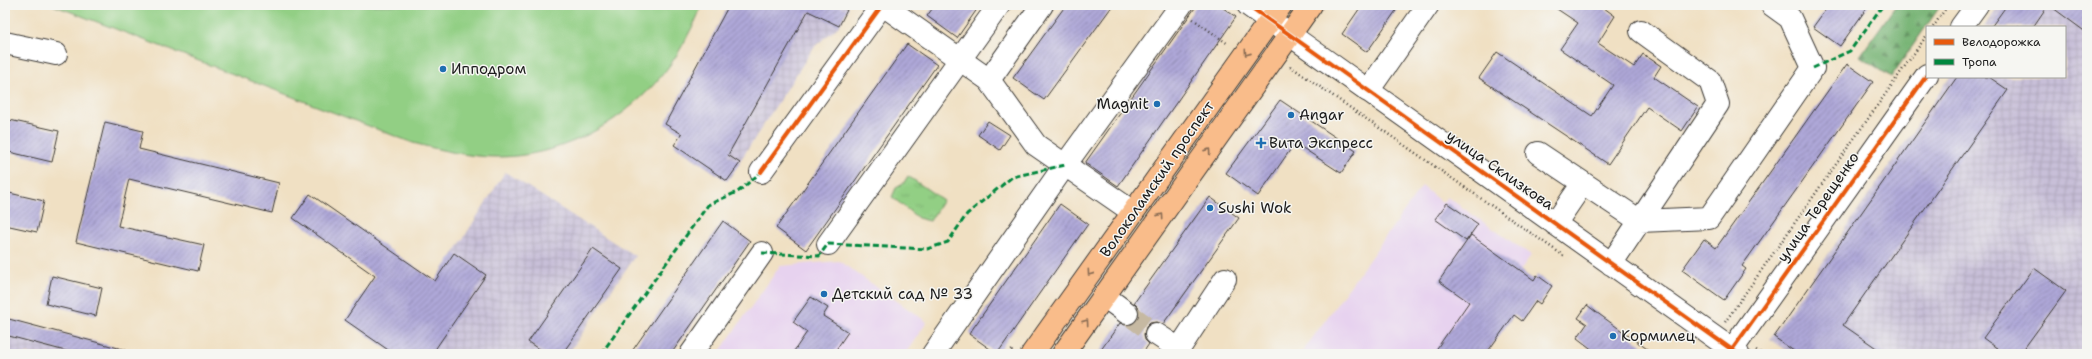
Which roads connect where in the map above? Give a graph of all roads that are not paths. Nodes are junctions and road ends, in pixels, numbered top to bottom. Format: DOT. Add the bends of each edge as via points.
graph roads {
  1 [pos="882,5"];
  2 [pos="999,5"];
  3 [pos="1042,5"];
  4 [pos="1248,5"];
  5 [pos="1311,5"];
  6 [pos="1428,5"];
  7 [pos="1772,5"];
  8 [pos="1977,5"];
  9 [pos="1180,7"];
  10 [pos="1794,11"];
  11 [pos="1275,13"];
  12 [pos="1962,26"];
  13 [pos="1641,31"];
  14 [pos="1289,36"];
  15 [pos="5,44"];
  16 [pos="56,54"];
  17 [pos="960,59"];
  18 [pos="1926,76"];
  19 [pos="989,80"];
  20 [pos="1368,91"];
  21 [pos="1538,153"];
  22 [pos="1065,165"];
  23 [pos="761,172"];
  24 [pos="1583,183"];
  25 [pos="1133,212"];
  26 [pos="1640,221"];
  27 [pos="1555,224"];
  28 [pos="828,244"];
  29 [pos="762,252"];
  30 [pos="1611,264"];
  31 [pos="1225,279"];
  32 [pos="1104,296"];
  33 [pos="1127,313"];
  34 [pos="1156,334"];
  35 [pos="1177,352"];
  36 [pos="1733,353"];
  37 [pos="692,354"];
  38 [pos="933,354"];
  39 [pos="1032,354"];
  40 [pos="1063,354"];
  1 -- 17 [label="street"];
  1 -- 23 [label="street"];
  2 -- 17 [label="street"];
  3 -- 19 [label="street"];
  4 -- 11 [label="street, улица Склизкова"];
  5 -- 14 [label="main road, Волоколамский проспект"];
  6 -- 20 [label="street"];
  7 -- 10 [label="street"];
  8 -- 12 [label="street"];
  9 -- 22 [label="street"];
  10 -- 26 [label="street" via="1813,68 1709,218"];
  11 -- 14 [label="street, улица Склизкова"];
  11 -- 25 [label="main road, Волоколамский проспект, one-way"];
  13 -- 26 [label="street" via="1710,81 1718,104"];
  14 -- 20 [label="street, улица Склизкова"];
  32 -- 14 [label="main road, Волоколамский проспект, one-way"];
  15 -- 16 [label="street"];
  17 -- 19 [label="street"];
  17 -- 28 [label="street"];
  18 -- 36 [label="street, улица Терещенко"];
  19 -- 22 [label="street" via="1036,145"];
  20 -- 27 [label="street, улица Склизкова"];
  21 -- 24 [label="street"];
  22 -- 25 [label="street"];
  22 -- 38 [label="street"];
  24 -- 26 [label="street"];
  24 -- 27 [label="street"];
  25 -- 39 [label="main road, Волоколамский проспект, one-way"];
  26 -- 30 [label="street"];
  27 -- 30 [label="street, улица Склизкова"];
  29 -- 37 [label="street"];
  30 -- 36 [label="street, улица Склизкова"];
  31 -- 35 [label="street"];
  32 -- 33 [label="street"];
  40 -- 32 [label="main road, Волоколамский проспект, one-way"];
  34 -- 35 [label="street"];
}
